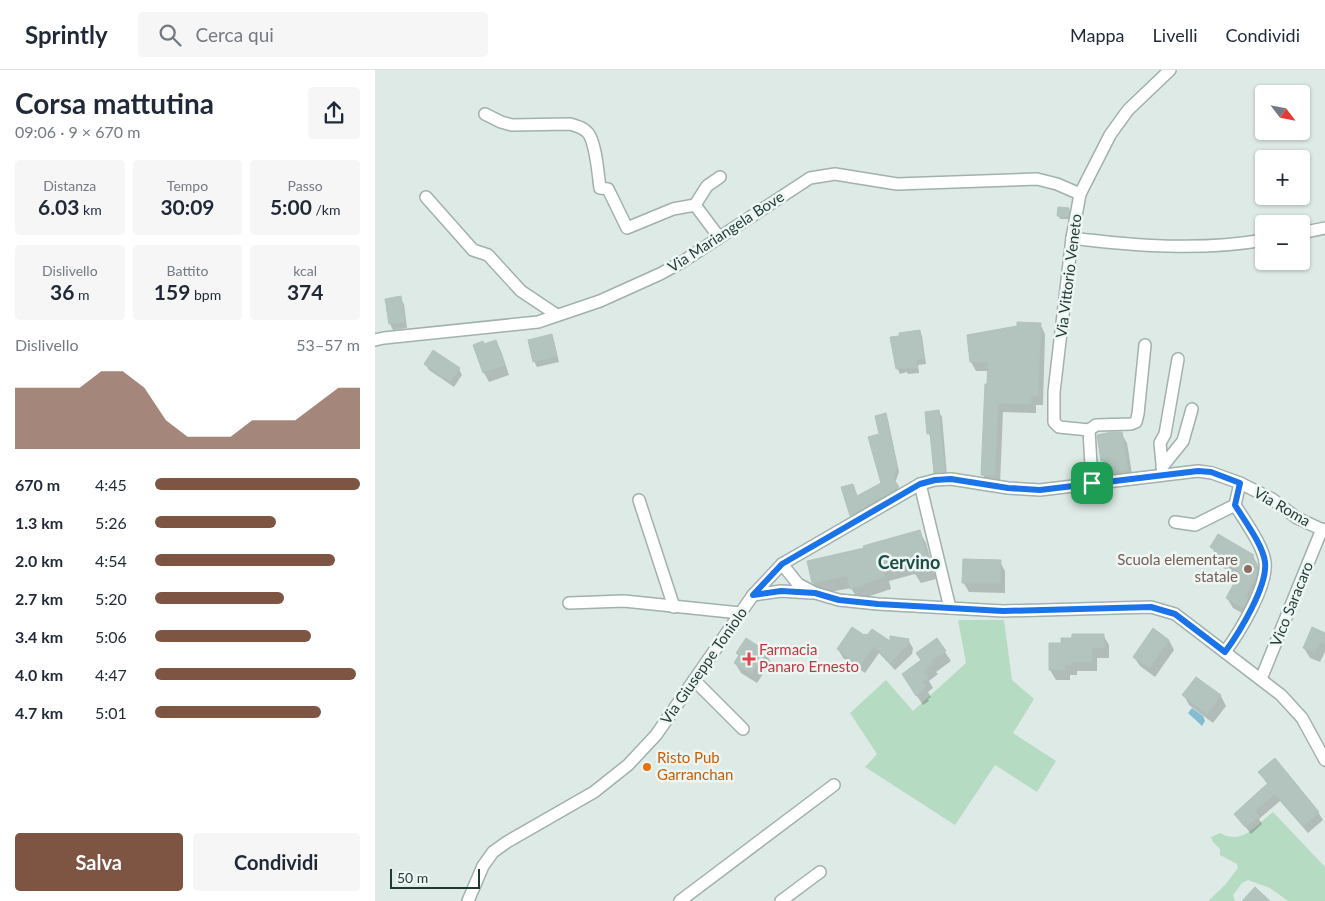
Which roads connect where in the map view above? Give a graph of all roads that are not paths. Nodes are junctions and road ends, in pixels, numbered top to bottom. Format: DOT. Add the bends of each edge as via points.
graph roads {
  1 [pos="1170,70"];
  2 [pos="485,114"];
  3 [pos="720,177"];
  4 [pos="1080,194"];
  5 [pos="426,197"];
  6 [pos="695,205"];
  7 [pos="1325,228"];
  8 [pos="1310,230"];
  9 [pos="719,238"];
  10 [pos="1072,238"];
  11 [pos="1255,241"];
  12 [pos="557,315"];
  13 [pos="375,340"];
  14 [pos="1145,345"];
  15 [pos="1178,359"];
  16 [pos="1192,409"];
  17 [pos="1089,430"];
  18 [pos="1162,471"];
  19 [pos="1092,483"];
  20 [pos="1240,483"];
  21 [pos="920,484"];
  22 [pos="639,500"];
  23 [pos="1235,505"];
  24 [pos="1175,522"];
  25 [pos="1323,530"];
  26 [pos="782,564"];
  27 [pos="815,593"];
  28 [pos="753,595"];
  29 [pos="569,603"];
  30 [pos="674,608"];
  31 [pos="950,608"];
  32 [pos="740,614"];
  33 [pos="1225,652"];
  34 [pos="1261,679"];
  35 [pos="694,680"];
  36 [pos="743,729"];
  37 [pos="1325,760"];
  38 [pos="834,785"];
  39 [pos="820,872"];
  40 [pos="468,901"];
  41 [pos="680,901"];
  42 [pos="781,901"];
  1 -- 4 [label="street, Via Vittorio Veneto" via="1128,110 1110,135"];
  2 -- 6 [label="street" via="507,125 570,124 588,133 600,188 608,189 627,228 673,209"];
  3 -- 6 [label="street" via="707,186"];
  4 -- 9 [label="street, Via Mariangela Bove" via="1037,179 897,184 835,174 811,178"];
  4 -- 10 [label="street, Via Vittorio Veneto"];
  5 -- 12 [label="street" via="473,250 488,255 521,292"];
  6 -- 9 [label="street"];
  7 -- 8 [label="street"];
  9 -- 12 [label="street, Via Mariangela Bove" via="661,274"];
  10 -- 11 [label="street" via="1123,244 1221,246"];
  10 -- 17 [label="street, Via Vittorio Veneto" via="1054,392 1054,422 1059,427"];
  12 -- 13 [label="street, Via Mariangela Bove" via="538,322"];
  14 -- 17 [label="street" via="1136,422 1096,425"];
  15 -- 18 [label="street" via="1165,434 1160,443"];
  16 -- 18 [label="street" via="1183,441"];
  17 -- 19 [label="street"];
  18 -- 19 [label="street, Via Roma"];
  18 -- 20 [label="street, Via Roma" via="1211,472"];
  19 -- 21 [label="street, Via Giuseppe Toniolo" via="1040,490 951,479"];
  20 -- 23 [label="street"];
  20 -- 25 [label="street, Via Roma"];
  21 -- 26 [label="street, Via Giuseppe Toniolo"];
  21 -- 31 [label="street"];
  22 -- 30 [label="street"];
  23 -- 24 [label="street" via="1195,525"];
  23 -- 33 [label="street" via="1259,546 1265,572 1254,604"];
  25 -- 34 [label="street, Vico Saracaro"];
  26 -- 27 [label="street" via="798,584"];
  26 -- 28 [label="street, Via Giuseppe Toniolo"];
  27 -- 28 [label="street" via="781,591"];
  27 -- 31 [label="street" via="839,600"];
  28 -- 32 [label="street, Via Giuseppe Toniolo"];
  29 -- 30 [label="street" via="624,601"];
  30 -- 32 [label="street"];
  31 -- 33 [label="street" via="1003,611 1151,607 1175,614"];
  32 -- 35 [label="street, Via Giuseppe Toniolo"];
  33 -- 34 [label="street"];
  34 -- 37 [label="street" via="1302,718"];
  35 -- 36 [label="street"];
  35 -- 40 [label="street, Via Giuseppe Toniolo" via="656,735 628,765 594,792 493,852 483,866"];
  38 -- 41 [label="street"];
  39 -- 42 [label="street"];
}
